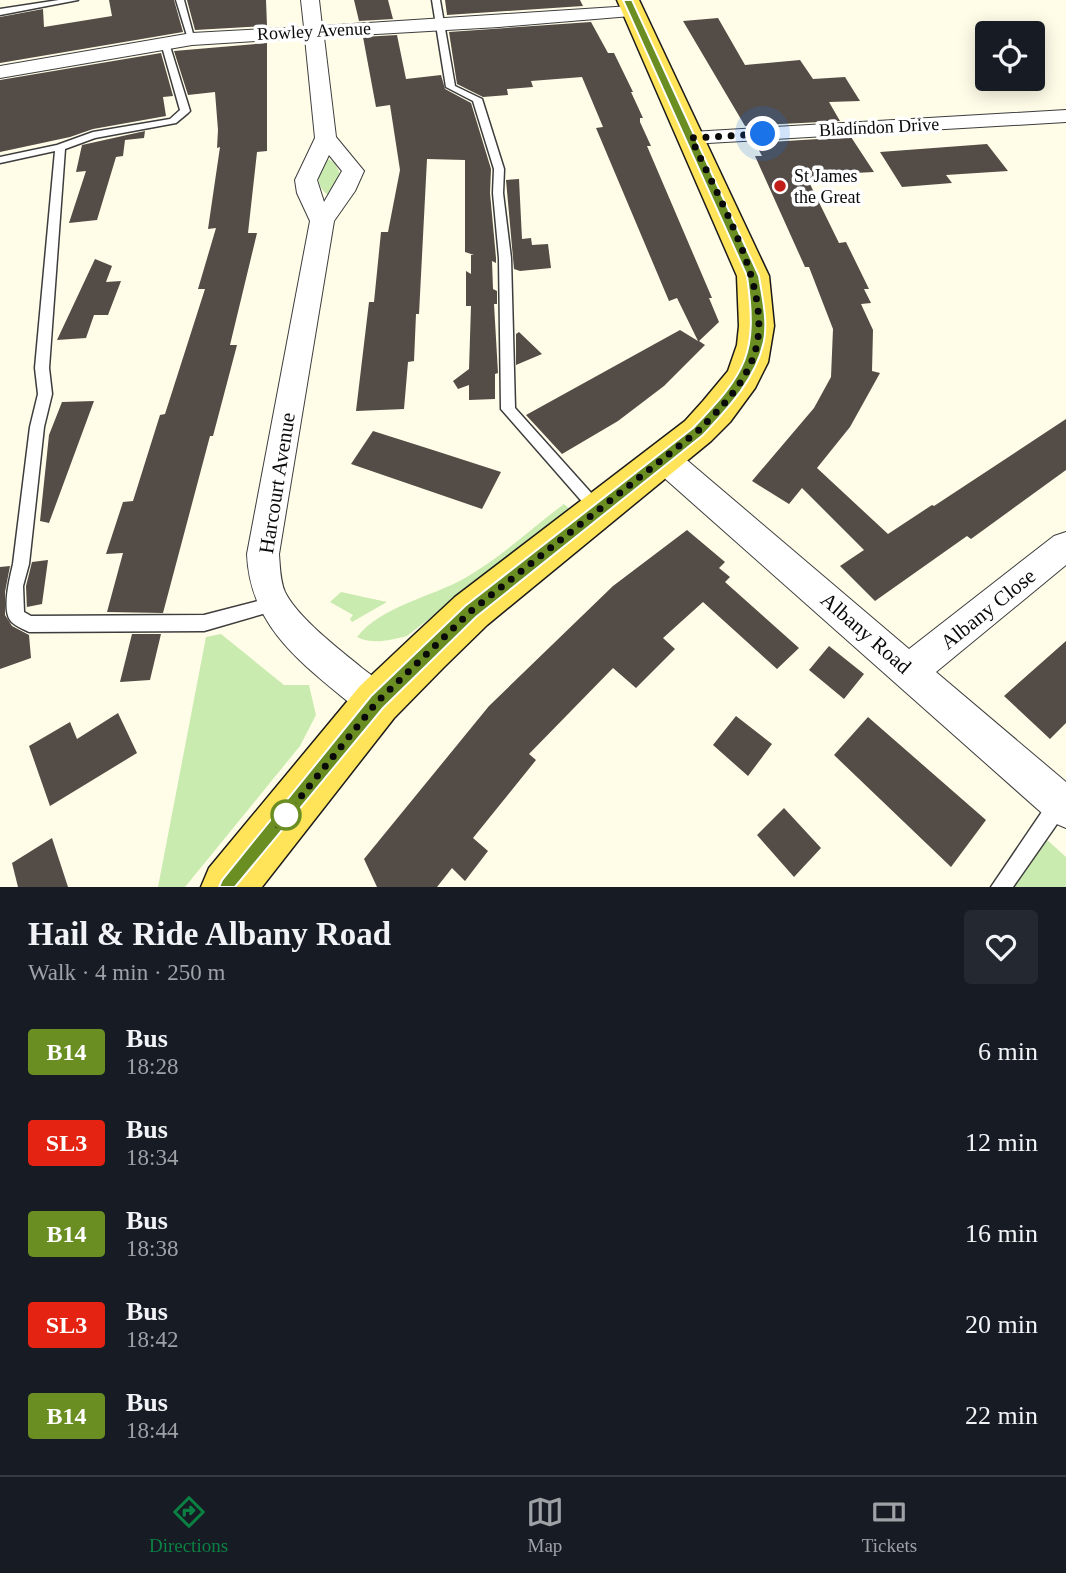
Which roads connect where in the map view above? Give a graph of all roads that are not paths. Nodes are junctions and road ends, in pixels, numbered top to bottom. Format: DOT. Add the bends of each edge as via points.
graph roads {
  1 [pos="74,0"];
  2 [pos="180,0"];
  3 [pos="310,0"];
  4 [pos="436,0"];
  5 [pos="629,6"];
  6 [pos="0,12"];
  7 [pos="440,25"];
  8 [pos="313,32"];
  9 [pos="192,39"];
  10 [pos="165,43"];
  11 [pos="0,72"];
  12 [pos="1066,116"];
  13 [pos="326,138"];
  14 [pos="691,138"];
  15 [pos="60,147"];
  16 [pos="0,160"];
  17 [pos="322,221"];
  18 [pos="664,459"];
  19 [pos="598,510"];
  20 [pos="1066,546"];
  21 [pos="273,604"];
  22 [pos="910,671"];
  23 [pos="377,702"];
  24 [pos="1063,805"];
  25 [pos="228,887"];
  26 [pos="1001,887"];
  1 -- 6 [label="lane"];
  2 -- 9 [label="lane"];
  3 -- 8 [label="street"];
  4 -- 7 [label="lane"];
  5 -- 7 [label="street, Rowley Avenue"];
  5 -- 14 [label="main road"];
  7 -- 8 [label="street, Rowley Avenue"];
  7 -- 19 [label="lane" via="451,87 477,99 497,156 505,258 508,409"];
  8 -- 9 [label="street, Rowley Avenue"];
  8 -- 13 [label="street"];
  9 -- 10 [label="street, Rowley Avenue"];
  10 -- 11 [label="street, Rowley Avenue"];
  10 -- 15 [label="lane" via="185,111 182,116 93,135"];
  12 -- 14 [label="street, Bladindon Drive"];
  13 -- 17 [label="street" via="306,180"];
  13 -- 17 [label="street, Harcourt Avenue" via="352,172"];
  14 -- 18 [label="main road" via="753,276 758,339 747,371 726,402"];
  15 -- 16 [label="lane"];
  15 -- 21 [label="lane" via="42,368 44,394 15,586 16,616 29,624 204,623"];
  17 -- 21 [label="street, Harcourt Avenue" via="263,554"];
  18 -- 19 [label="main road"];
  18 -- 22 [label="street, Albany Road"];
  19 -- 23 [label="main road" via="471,611"];
  20 -- 22 [label="street, Albany Close"];
  21 -- 23 [label="street"];
  22 -- 24 [label="street, Albany Road"];
  23 -- 25 [label="main road"];
  24 -- 26 [label="lane"];
}
